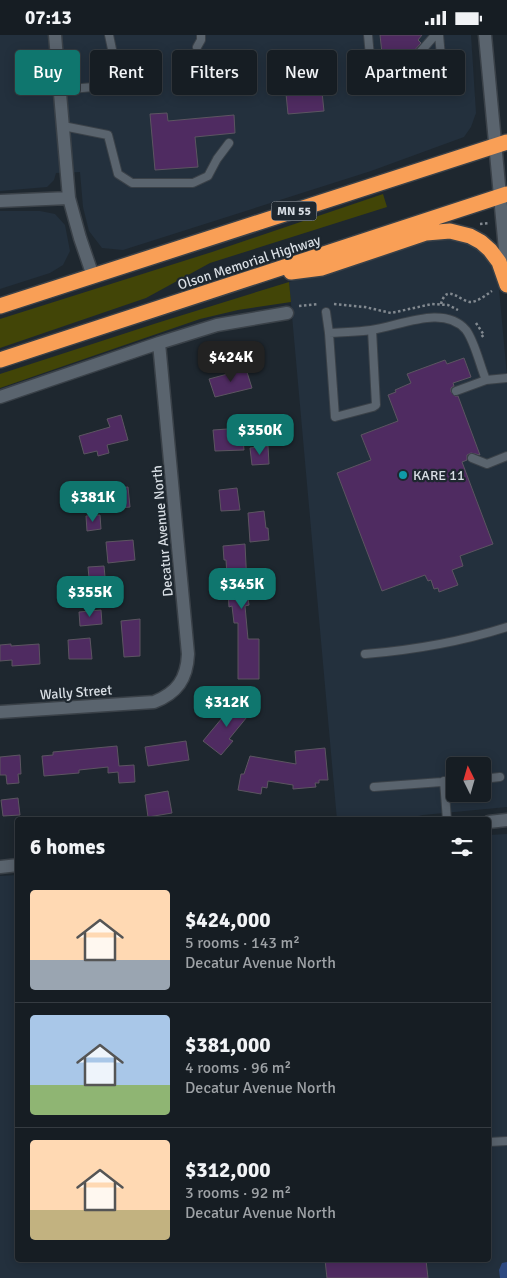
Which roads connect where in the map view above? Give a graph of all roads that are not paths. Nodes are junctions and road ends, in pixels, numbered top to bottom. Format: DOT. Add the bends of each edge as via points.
graph roads {
  1 [pos="56,35"];
  2 [pos="201,35"];
  3 [pos="368,35"];
  4 [pos="437,35"];
  5 [pos="485,35"];
  6 [pos="110,36"];
  7 [pos="197,47"];
  8 [pos="57,50"];
  9 [pos="112,50"];
  10 [pos="439,50"];
  11 [pos="60,95"];
  12 [pos="63,126"];
  13 [pos="229,143"];
  14 [pos="501,144"];
  15 [pos="503,195"];
  16 [pos="69,198"];
  17 [pos="0,201"];
  18 [pos="507,271"];
  19 [pos="93,276"];
  20 [pos="257,276"];
  21 [pos="507,285"];
  22 [pos="0,307"];
  23 [pos="326,312"];
  24 [pos="287,313"];
  25 [pos="372,330"];
  26 [pos="329,333"];
  27 [pos="159,343"];
  28 [pos="0,359"];
  29 [pos="507,378"];
  30 [pos="486,380"];
  31 [pos="456,391"];
  32 [pos="0,397"];
  33 [pos="507,456"];
  34 [pos="472,458"];
  35 [pos="507,627"];
  36 [pos="364,654"];
  37 [pos="154,701"];
  38 [pos="0,712"];
  39 [pos="500,777"];
  40 [pos="491,778"];
  41 [pos="444,781"];
  42 [pos="374,787"];
  43 [pos="447,817"];
  44 [pos="507,820"];
  45 [pos="491,822"];
  46 [pos="15,865"];
  47 [pos="0,867"];
  48 [pos="507,1141"];
  49 [pos="491,1142"];
  1 -- 8 [label="street"];
  2 -- 7 [label="lane"];
  3 -- 4 [label="lane" via="371,67 386,77 401,73"];
  4 -- 10 [label="lane"];
  5 -- 14 [label="street"];
  6 -- 9 [label="lane"];
  11 -- 12 [label="street"];
  12 -- 13 [label="lane" via="108,135 118,174 132,183 193,183 208,176"];
  12 -- 16 [label="street"];
  14 -- 15 [label="street"];
  14 -- 19 [label="highway, MN 55"];
  15 -- 18 [label="street"];
  15 -- 20 [label="highway, Olson Memorial Highway"];
  16 -- 17 [label="street"];
  16 -- 19 [label="street"];
  19 -- 22 [label="highway, MN 55"];
  20 -- 21 [label="highway" via="322,268 426,233 450,231 470,235 490,250 499,262"];
  20 -- 28 [label="highway, Olson Memorial Highway"];
  23 -- 26 [label="lane"];
  24 -- 27 [label="street" via="216,325"];
  25 -- 26 [label="lane"];
  25 -- 26 [label="lane" via="376,405 336,417"];
  25 -- 30 [label="lane" via="428,318 451,319 469,335"];
  27 -- 32 [label="street"];
  27 -- 37 [label="street, Decatur Avenue North" via="188,665 172,693"];
  29 -- 30 [label="lane"];
  30 -- 31 [label="lane"];
  33 -- 34 [label="lane" via="487,463"];
  35 -- 36 [label="lane" via="448,643"];
  37 -- 38 [label="street, Wally Street"];
  39 -- 40 [label="lane"];
  41 -- 42 [label="lane"];
  41 -- 43 [label="lane"];
  44 -- 45 [label="street"];
  46 -- 47 [label="street"];
  48 -- 49 [label="lane"];
}
